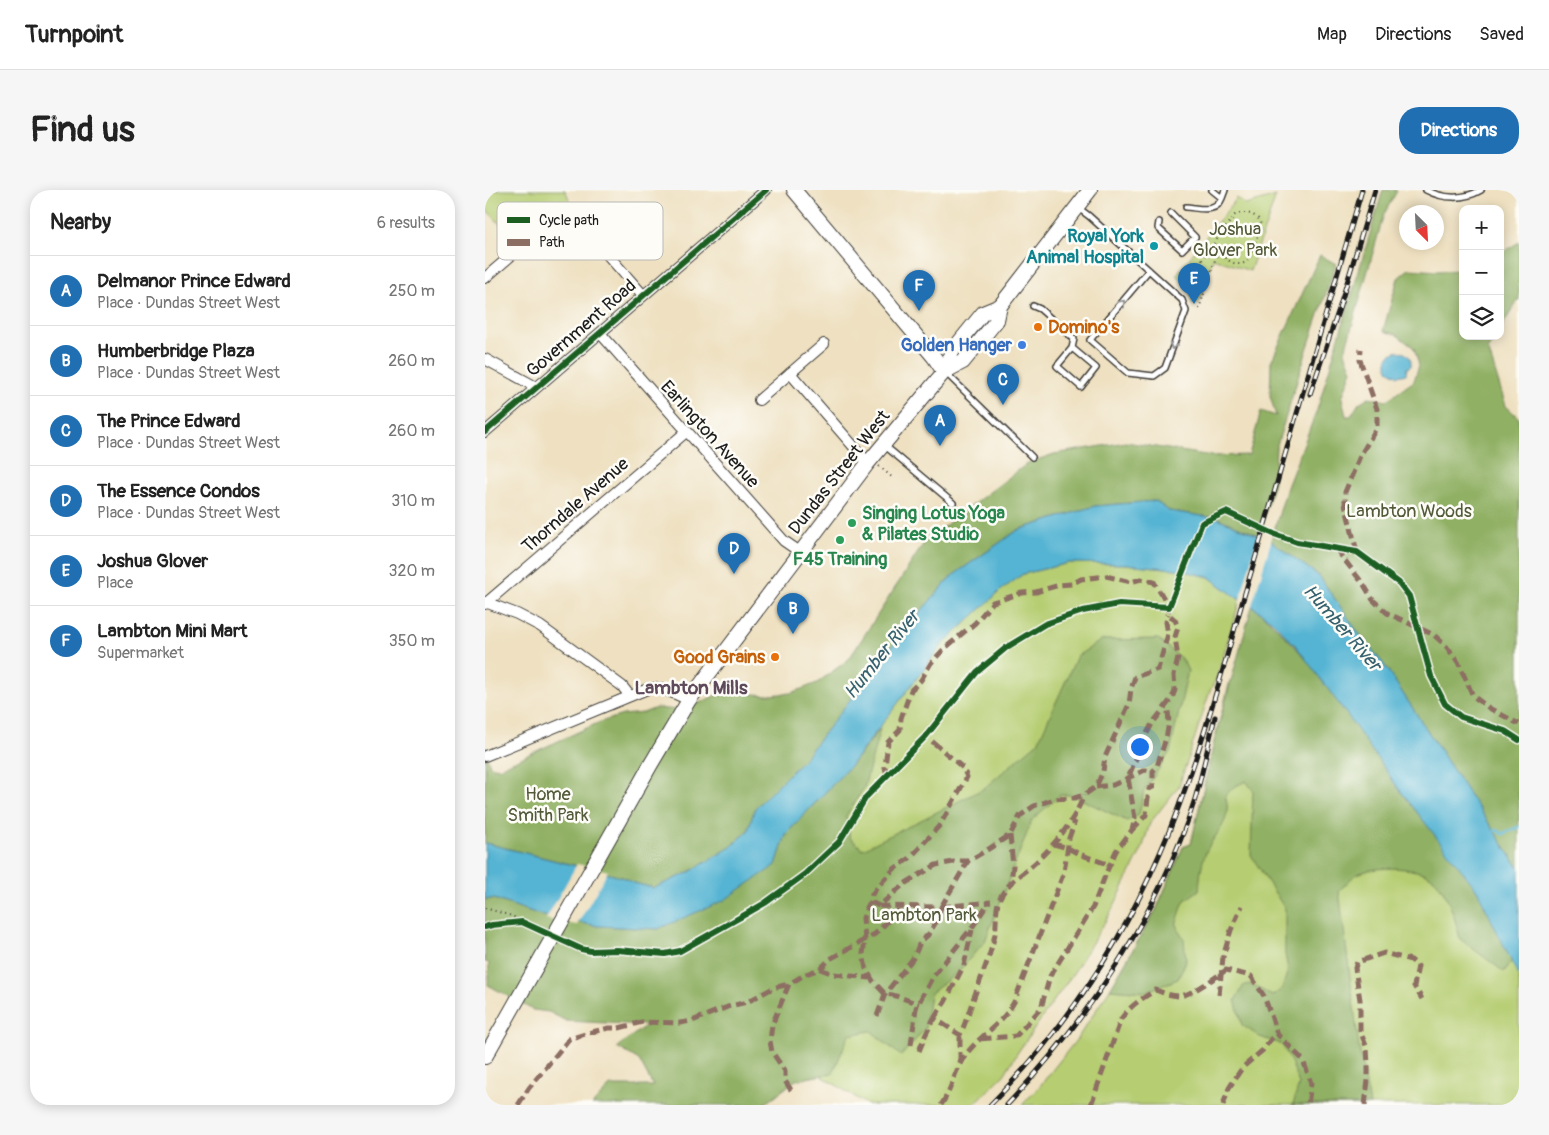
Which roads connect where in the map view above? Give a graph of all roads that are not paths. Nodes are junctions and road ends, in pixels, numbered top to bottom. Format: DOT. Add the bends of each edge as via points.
graph roads {
  1 [pos="766,190"];
  2 [pos="794,190"];
  3 [pos="1090,190"];
  4 [pos="1212,190"];
  5 [pos="1225,190"];
  6 [pos="1425,190"];
  7 [pos="1481,190"];
  8 [pos="1222,198"];
  9 [pos="1077,207"];
  10 [pos="1185,208"];
  11 [pos="1171,214"];
  12 [pos="1159,222"];
  13 [pos="506,260"];
  14 [pos="612,260"];
  15 [pos="1149,270"];
  16 [pos="485,278"];
  17 [pos="643,295"];
  18 [pos="1033,306"];
  19 [pos="600,333"];
  20 [pos="824,344"];
  21 [pos="1072,348"];
  22 [pos="485,359"];
  23 [pos="944,372"];
  24 [pos="790,373"];
  25 [pos="536,387"];
  26 [pos="759,400"];
  27 [pos="485,432"];
  28 [pos="686,432"];
  29 [pos="884,445"];
  30 [pos="1032,456"];
  31 [pos="870,462"];
  32 [pos="953,503"];
  33 [pos="800,552"];
  34 [pos="485,603"];
  35 [pos="630,696"];
  36 [pos="689,700"];
  37 [pos="485,756"];
  38 [pos="485,1057"];
  1 -- 17 [label="street, Government Road"];
  2 -- 23 [label="main road"];
  3 -- 9 [label="main road, Dundas Street West"];
  4 -- 8 [label="lane"];
  5 -- 8 [label="lane"];
  6 -- 7 [label="lane" via="1458,197"];
  8 -- 10 [label="lane" via="1213,209"];
  9 -- 15 [label="lane"];
  9 -- 23 [label="main road, Dundas Street West" via="1000,306 983,312 952,351"];
  11 -- 12 [label="lane" via="1195,237 1182,250 1158,228"];
  13 -- 16 [label="street"];
  14 -- 17 [label="street"];
  15 -- 15 [label="lane, one-way" via="1182,300 1186,311 1165,368 1154,376 1129,373 1090,340"];
  17 -- 19 [label="street, Government Road"];
  18 -- 21 [label="lane" via="1074,339"];
  19 -- 25 [label="street, Government Road"];
  19 -- 28 [label="street, Earlington Avenue"];
  20 -- 24 [label="street"];
  21 -- 21 [label="lane" via="1057,366 1081,387 1096,368"];
  22 -- 25 [label="street"];
  23 -- 29 [label="main road, Dundas Street West"];
  23 -- 30 [label="lane"];
  24 -- 26 [label="street"];
  24 -- 31 [label="street"];
  25 -- 27 [label="street, Government Road"];
  28 -- 33 [label="street, Earlington Avenue" via="784,541"];
  28 -- 34 [label="street, Thorndale Avenue"];
  29 -- 31 [label="main road, Dundas Street West"];
  29 -- 32 [label="lane"];
  31 -- 33 [label="main road, Dundas Street West"];
  33 -- 36 [label="main road, Dundas Street West"];
  34 -- 35 [label="street" via="540,626 622,686"];
  35 -- 36 [label="street" via="655,687"];
  35 -- 37 [label="street"];
  36 -- 38 [label="main road, Dundas Street West"];
}
